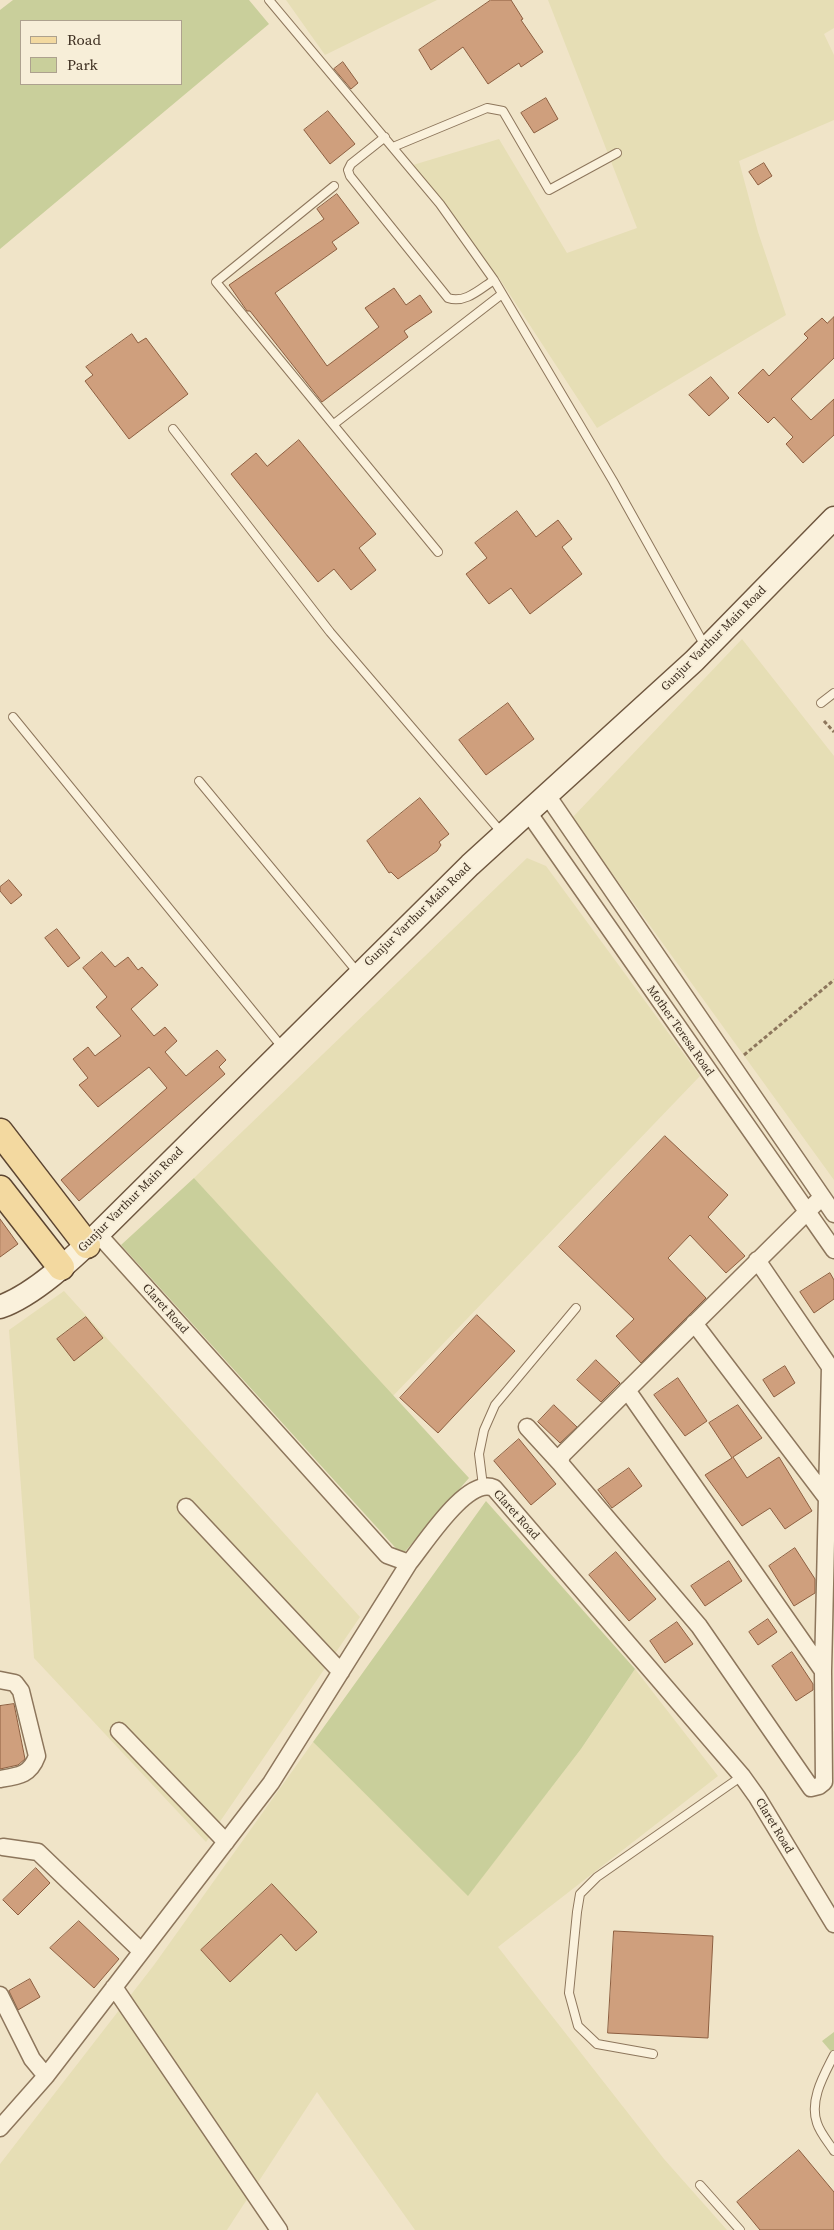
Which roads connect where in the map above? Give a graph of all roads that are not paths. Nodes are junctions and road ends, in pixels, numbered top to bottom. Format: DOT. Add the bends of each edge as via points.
graph roads {
  1 [pos="269,0"];
  2 [pos="385,137"];
  3 [pos="393,147"];
  4 [pos="617,153"];
  5 [pos="334,186"];
  6 [pos="494,280"];
  7 [pos="502,294"];
  8 [pos="334,424"];
  9 [pos="173,430"];
  10 [pos="834,518"];
  11 [pos="438,552"];
  12 [pos="706,648"];
  13 [pos="834,693"];
  14 [pos="821,703"];
  15 [pos="13,717"];
  16 [pos="199,781"];
  17 [pos="547,795"];
  18 [pos="528,812"];
  19 [pos="503,835"];
  20 [pos="359,974"];
  21 [pos="283,1048"];
  22 [pos="0,1132"];
  23 [pos="0,1189"];
  24 [pos="822,1197"];
  25 [pos="806,1212"];
  26 [pos="834,1214"];
  27 [pos="92,1240"];
  28 [pos="834,1250"];
  29 [pos="757,1260"];
  30 [pos="61,1267"];
  31 [pos="0,1307"];
  32 [pos="576,1308"];
  33 [pos="694,1323"];
  34 [pos="627,1390"];
  35 [pos="527,1428"];
  36 [pos="560,1463"];
  37 [pos="483,1486"];
  38 [pos="829,1501"];
  39 [pos="186,1507"];
  40 [pos="409,1563"];
  41 [pos="824,1671"];
  42 [pos="341,1672"];
  43 [pos="0,1680"];
  44 [pos="119,1731"];
  45 [pos="742,1776"];
  46 [pos="0,1779"];
  47 [pos="226,1842"];
  48 [pos="2,1847"];
  49 [pos="834,1924"];
  50 [pos="142,1951"];
  51 [pos="114,1987"];
  52 [pos="0,1995"];
  53 [pos="653,2054"];
  54 [pos="834,2055"];
  55 [pos="46,2076"];
  56 [pos="0,2128"];
  57 [pos="834,2151"];
  58 [pos="700,2185"];
  59 [pos="279,2230"];
  60 [pos="740,2230"];
  1 -- 2 [label="lane"];
  2 -- 3 [label="lane"];
  2 -- 6 [label="lane" via="351,164 350,176 448,298 456,301 468,297"];
  3 -- 4 [label="lane" via="487,108 503,111 548,190"];
  3 -- 6 [label="lane" via="440,204"];
  5 -- 8 [label="lane" via="216,282"];
  6 -- 7 [label="lane"];
  7 -- 8 [label="lane"];
  7 -- 12 [label="lane" via="613,481"];
  8 -- 11 [label="lane"];
  9 -- 19 [label="lane" via="330,632"];
  10 -- 12 [label="main road, Gunjur Varthur Main Road"];
  12 -- 17 [label="main road, Gunjur Varthur Main Road"];
  13 -- 14 [label="lane"];
  15 -- 21 [label="lane"];
  16 -- 20 [label="lane"];
  17 -- 18 [label="main road, Gunjur Varthur Main Road"];
  17 -- 24 [label="street, Mother Teresa Road"];
  18 -- 19 [label="main road, Gunjur Varthur Main Road"];
  18 -- 25 [label="street, Mother Teresa Road"];
  19 -- 20 [label="main road, Gunjur Varthur Main Road"];
  20 -- 21 [label="main road, Gunjur Varthur Main Road"];
  21 -- 27 [label="main road, Gunjur Varthur Main Road"];
  22 -- 27 [label="main road"];
  23 -- 30 [label="main road"];
  24 -- 25 [label="street"];
  24 -- 26 [label="street, Mother Teresa Road"];
  25 -- 28 [label="street, Mother Teresa Road"];
  25 -- 29 [label="street"];
  27 -- 30 [label="main road, Gunjur Varthur Main Road"];
  27 -- 40 [label="street, Claret Road" via="387,1555"];
  29 -- 33 [label="street"];
  29 -- 38 [label="street" via="830,1367"];
  30 -- 31 [label="main road, Gunjur Varthur Main Road"];
  32 -- 37 [label="lane" via="495,1405 484,1430 479,1454"];
  33 -- 34 [label="street"];
  33 -- 38 [label="street"];
  34 -- 36 [label="street" via="562,1455"];
  34 -- 41 [label="street"];
  35 -- 36 [label="street"];
  36 -- 41 [label="street" via="699,1626 811,1788 824,1782"];
  37 -- 40 [label="street, Claret Road" via="459,1501"];
  37 -- 45 [label="street, Claret Road" via="497,1491"];
  38 -- 41 [label="street"];
  39 -- 42 [label="street"];
  40 -- 42 [label="street"];
  42 -- 47 [label="street" via="271,1783"];
  43 -- 46 [label="street" via="15,1683 21,1692 38,1756 25,1775"];
  44 -- 47 [label="street"];
  45 -- 49 [label="street, Claret Road"];
  45 -- 53 [label="lane" via="597,1877 580,1894 569,1993 578,2026 597,2044"];
  47 -- 50 [label="street"];
  48 -- 50 [label="street" via="38,1852"];
  50 -- 51 [label="street"];
  51 -- 55 [label="street"];
  51 -- 59 [label="street"];
  52 -- 55 [label="street" via="32,2058"];
  54 -- 57 [label="lane" via="819,2084 816,2107 817,2123"];
  55 -- 56 [label="street"];
  58 -- 60 [label="lane"];
}
